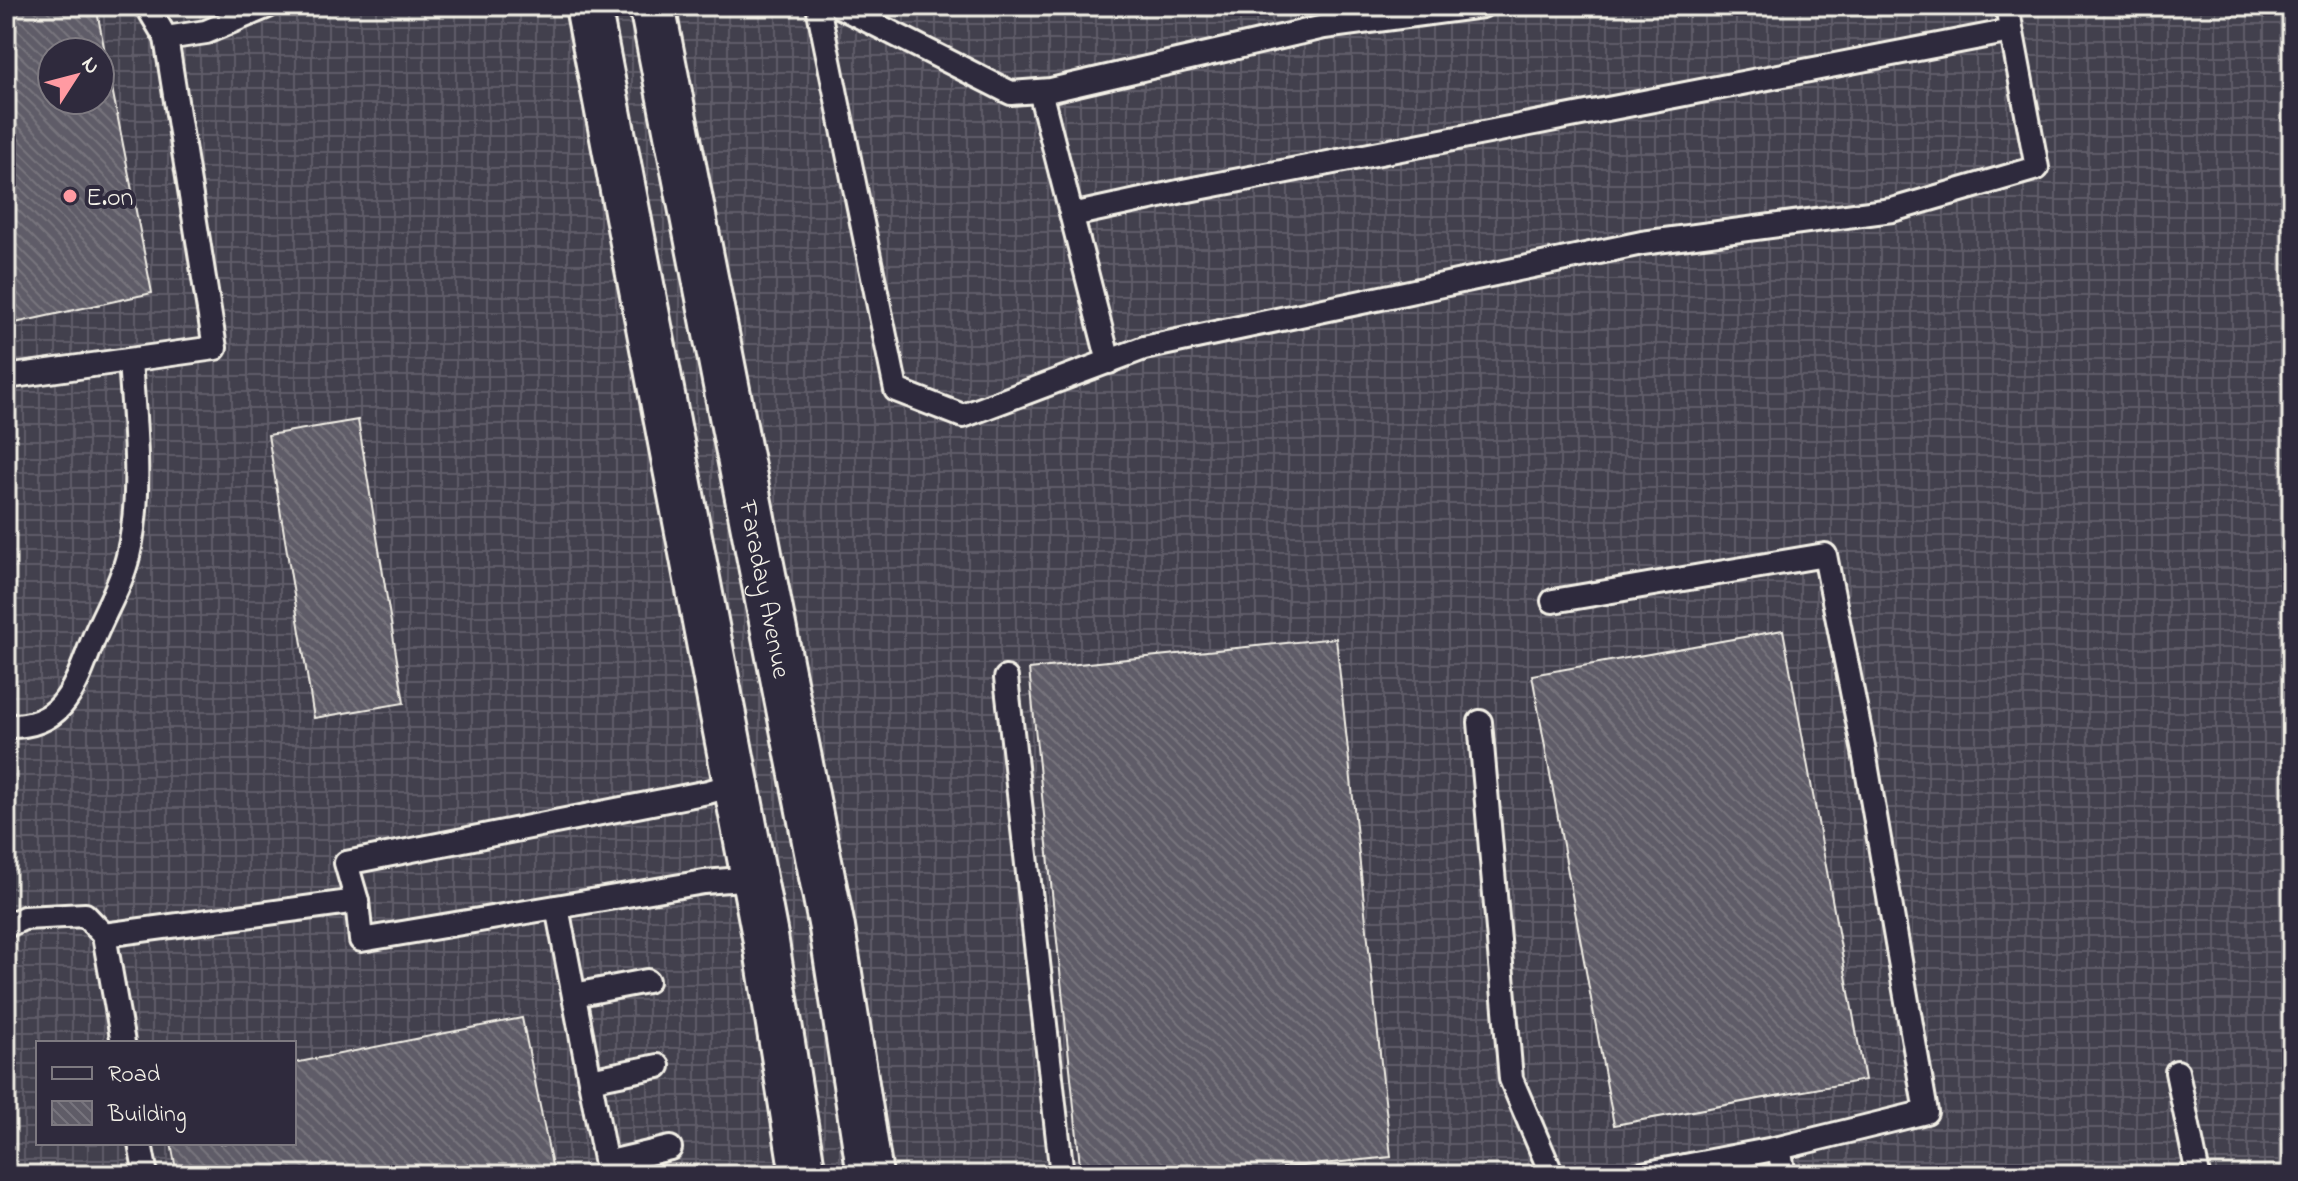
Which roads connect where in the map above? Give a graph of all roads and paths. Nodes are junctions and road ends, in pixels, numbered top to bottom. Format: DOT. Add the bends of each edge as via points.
graph roads {
  1 [pos="147,6"];
  2 [pos="268,6"];
  3 [pos="588,6"];
  4 [pos="652,6"];
  5 [pos="818,6"];
  6 [pos="839,6"];
  7 [pos="1482,6"];
  8 [pos="2007,6"];
  9 [pos="2011,31"];
  10 [pos="166,38"];
  11 [pos="1040,91"];
  12 [pos="1072,215"];
  13 [pos="130,360"];
  14 [pos="1109,362"];
  15 [pos="6,377"];
  16 [pos="1553,601"];
  17 [pos="1006,678"];
  18 [pos="1480,722"];
  19 [pos="6,726"];
  20 [pos="736,784"];
  21 [pos="754,878"];
  22 [pos="357,901"];
  23 [pos="557,907"];
  24 [pos="6,926"];
  25 [pos="104,935"];
  26 [pos="647,981"];
  27 [pos="574,995"];
  28 [pos="123,1041"];
  29 [pos="658,1066"];
  30 [pos="2177,1072"];
  31 [pos="590,1080"];
  32 [pos="140,1145"];
  33 [pos="670,1148"];
  34 [pos="1779,1148"];
  35 [pos="1685,1166"];
  36 [pos="607,1169"];
  37 [pos="146,1175"];
  38 [pos="803,1175"];
  39 [pos="870,1175"];
  40 [pos="1062,1175"];
  41 [pos="1552,1175"];
  42 [pos="1637,1175"];
  43 [pos="1708,1175"];
  44 [pos="1784,1175"];
  45 [pos="2198,1175"];
  1 -- 10 [label="lane"];
  2 -- 10 [label="lane" via="206,32"];
  3 -- 20 [label="street"];
  4 -- 39 [label="street, Faraday Avenue" via="832,928"];
  5 -- 14 [label="lane" via="896,390 963,416"];
  6 -- 11 [label="lane" via="1011,93"];
  7 -- 11 [label="lane" via="1324,27"];
  8 -- 9 [label="lane"];
  9 -- 12 [label="lane"];
  9 -- 14 [label="lane" via="2037,168 1892,210 1642,243 1144,348"];
  10 -- 13 [label="lane" via="215,348"];
  11 -- 12 [label="lane"];
  12 -- 14 [label="lane"];
  13 -- 15 [label="lane"];
  13 -- 19 [label="lane" via="135,503 128,557 71,693 55,713"];
  16 -- 34 [label="lane" via="1825,555 1926,1112"];
  17 -- 40 [label="lane"];
  18 -- 41 [label="lane" via="1511,1079"];
  20 -- 21 [label="street"];
  20 -- 22 [label="lane" via="346,863"];
  21 -- 23 [label="lane"];
  21 -- 38 [label="street"];
  22 -- 23 [label="lane" via="361,940"];
  22 -- 25 [label="lane"];
  23 -- 27 [label="lane"];
  24 -- 25 [label="lane" via="24,918 85,915"];
  25 -- 28 [label="lane"];
  26 -- 27 [label="lane"];
  27 -- 31 [label="lane"];
  29 -- 31 [label="lane"];
  30 -- 45 [label="lane"];
  31 -- 36 [label="lane"];
  32 -- 37 [label="lane"];
  33 -- 36 [label="lane"];
  34 -- 35 [label="lane"];
  34 -- 44 [label="lane"];
  35 -- 42 [label="lane"];
  35 -- 43 [label="lane"];
}
